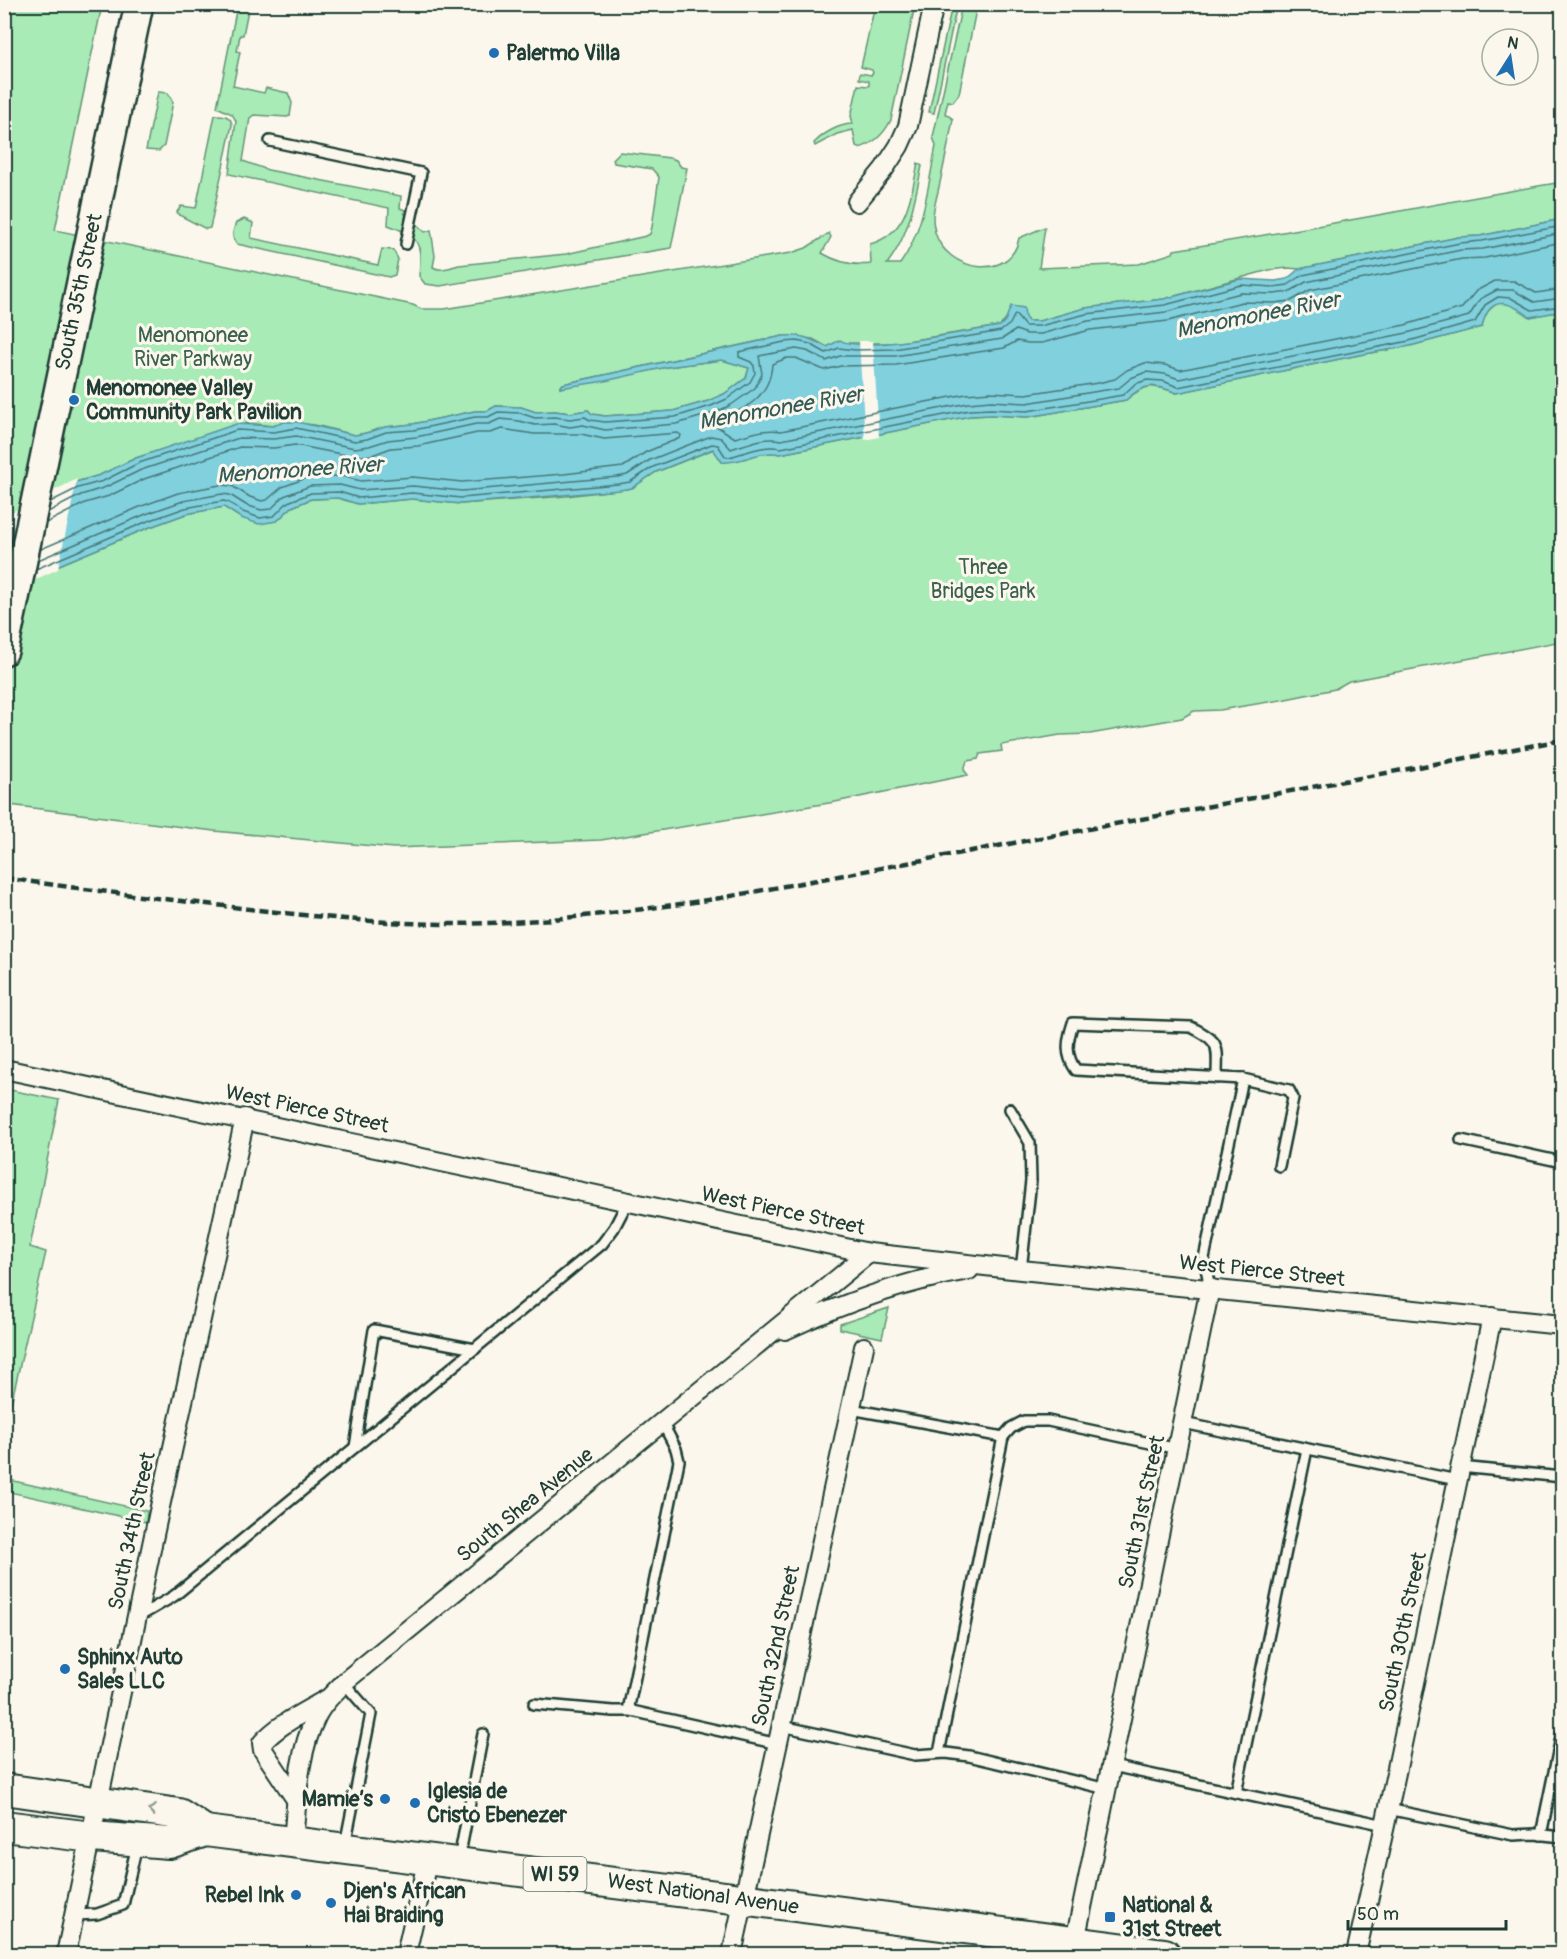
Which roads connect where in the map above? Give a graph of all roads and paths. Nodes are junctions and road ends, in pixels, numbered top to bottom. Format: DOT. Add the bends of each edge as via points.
graph roads {
  1 [pos="139,4"];
  2 [pos="934,4"];
  3 [pos="270,141"];
  4 [pos="857,202"];
  5 [pos="406,244"];
  6 [pos="4,651"];
  7 [pos="4,1069"];
  8 [pos="1217,1078"];
  9 [pos="1243,1079"];
  10 [pos="1010,1109"];
  11 [pos="245,1118"];
  12 [pos="1461,1140"];
  13 [pos="1563,1162"];
  14 [pos="1279,1166"];
  15 [pos="628,1201"];
  16 [pos="869,1253"];
  17 [pos="988,1266"];
  18 [pos="1022,1270"];
  19 [pos="1210,1288"];
  20 [pos="1492,1317"];
  21 [pos="1563,1325"];
  22 [pos="759,1342"];
  23 [pos="864,1347"];
  24 [pos="475,1349"];
  25 [pos="851,1409"];
  26 [pos="662,1422"];
  27 [pos="1183,1423"];
  28 [pos="1003,1437"];
  29 [pos="355,1447"];
  30 [pos="1178,1449"];
  31 [pos="1307,1449"];
  32 [pos="1459,1474"];
  33 [pos="1563,1477"];
  34 [pos="136,1619"];
  35 [pos="344,1683"];
  36 [pos="329,1698"];
  37 [pos="534,1704"];
  38 [pos="632,1711"];
  39 [pos="782,1726"];
  40 [pos="1563,1733"];
  41 [pos="483,1734"];
  42 [pos="778,1744"];
  43 [pos="939,1753"];
  44 [pos="1112,1766"];
  45 [pos="4,1789"];
  46 [pos="1107,1789"];
  47 [pos="1236,1793"];
  48 [pos="297,1801"];
  49 [pos="99,1803"];
  50 [pos="1387,1817"];
  51 [pos="4,1826"];
  52 [pos="205,1831"];
  53 [pos="1541,1835"];
  54 [pos="92,1837"];
  55 [pos="1563,1838"];
  56 [pos="138,1840"];
  57 [pos="293,1842"];
  58 [pos="345,1848"];
  59 [pos="428,1858"];
  60 [pos="458,1861"];
  61 [pos="744,1901"];
  62 [pos="75,1915"];
  63 [pos="1073,1949"];
  64 [pos="4,1952"];
  65 [pos="15,1954"];
  66 [pos="66,1954"];
  67 [pos="406,1954"];
  68 [pos="732,1954"];
  69 [pos="1165,1954"];
  70 [pos="1356,1954"];
  1 -- 6 [label="main road, South 35th Street"];
  2 -- 4 [label="street" via="908,126 884,169"];
  3 -- 5 [label="lane" via="421,173"];
  7 -- 11 [label="street, West Pierce Street"];
  8 -- 8 [label="lane" via="1076,1070 1068,1059 1073,1023 1191,1027 1209,1036 1216,1045"];
  8 -- 9 [label="lane"];
  9 -- 14 [label="lane" via="1289,1090 1293,1098"];
  9 -- 19 [label="lane, South 31st Street" via="1204,1258"];
  10 -- 18 [label="lane" via="1030,1143 1031,1181"];
  11 -- 15 [label="street, West Pierce Street"];
  11 -- 34 [label="street, South 34th Street"];
  12 -- 13 [label="lane"];
  15 -- 16 [label="street, West Pierce Street"];
  15 -- 24 [label="lane" via="602,1244"];
  16 -- 17 [label="street, West Pierce Street"];
  16 -- 22 [label="street, South Shea Avenue"];
  17 -- 18 [label="street, West Pierce Street"];
  17 -- 22 [label="street" via="868,1295"];
  18 -- 19 [label="street, West Pierce Street"];
  19 -- 20 [label="street, West Pierce Street"];
  19 -- 27 [label="street, South 31st Street"];
  20 -- 21 [label="street, West Pierce Street"];
  20 -- 32 [label="street, South 30th Street"];
  22 -- 26 [label="street, South Shea Avenue"];
  23 -- 25 [label="street, South 32nd Street"];
  24 -- 29 [label="lane"];
  24 -- 29 [label="lane" via="374,1330"];
  25 -- 28 [label="lane"];
  25 -- 39 [label="street, South 32nd Street"];
  26 -- 35 [label="street, South Shea Avenue"];
  26 -- 38 [label="lane" via="679,1461 629,1706"];
  27 -- 30 [label="street, South 31st Street"];
  27 -- 31 [label="lane"];
  28 -- 30 [label="lane" via="1024,1421 1048,1421"];
  28 -- 43 [label="lane"];
  29 -- 34 [label="lane" via="174,1596"];
  30 -- 44 [label="street, South 31st Street"];
  31 -- 32 [label="lane"];
  31 -- 47 [label="lane"];
  32 -- 33 [label="lane"];
  32 -- 50 [label="street, South 30th Street"];
  34 -- 49 [label="street, South 34th Street"];
  35 -- 36 [label="street, South Shea Avenue"];
  35 -- 58 [label="lane" via="371,1714"];
  36 -- 48 [label="street, South Shea Avenue" via="307,1738"];
  36 -- 48 [label="street" via="286,1723 262,1743"];
  37 -- 38 [label="lane"];
  38 -- 42 [label="lane"];
  39 -- 42 [label="street, South 32nd Street"];
  39 -- 43 [label="lane" via="915,1755"];
  40 -- 53 [label="lane"];
  41 -- 60 [label="lane"];
  42 -- 61 [label="street, South 32nd Street"];
  43 -- 46 [label="lane" via="969,1756"];
  44 -- 46 [label="street, South 31st Street"];
  44 -- 47 [label="lane"];
  45 -- 49 [label="main road, West National Avenue / WI 59"];
  46 -- 63 [label="street, South 31st Street"];
  47 -- 50 [label="lane"];
  48 -- 57 [label="street, South Shea Avenue"];
  52 -- 49 [label="main road, West National Avenue / WI 59, one-way" via="179,1814"];
  49 -- 54 [label="street, South 34th Street"];
  50 -- 53 [label="lane" via="1513,1835"];
  50 -- 70 [label="street, South 30th Street"];
  51 -- 54 [label="main road, West National Avenue / WI 59"];
  52 -- 56 [label="main road, West National Avenue / WI 59" via="169,1843"];
  52 -- 57 [label="main road, West National Avenue / WI 59"];
  53 -- 55 [label="lane"];
  54 -- 56 [label="main road, West National Avenue / WI 59"];
  54 -- 62 [label="street, South 34th Street"];
  56 -- 62 [label="lane" via="123,1905 97,1914"];
  57 -- 58 [label="main road, West National Avenue / WI 59"];
  58 -- 59 [label="main road, West National Avenue / WI 59"];
  59 -- 60 [label="main road, West National Avenue / WI 59"];
  59 -- 67 [label="street"];
  60 -- 61 [label="main road, West National Avenue / WI 59"];
  61 -- 63 [label="main road, West National Avenue / WI 59"];
  61 -- 68 [label="street, South 32nd Street"];
  62 -- 66 [label="street, South 34th Street"];
  63 -- 69 [label="main road, West National Avenue / WI 59"];
  64 -- 65 [label="lane"];
}
